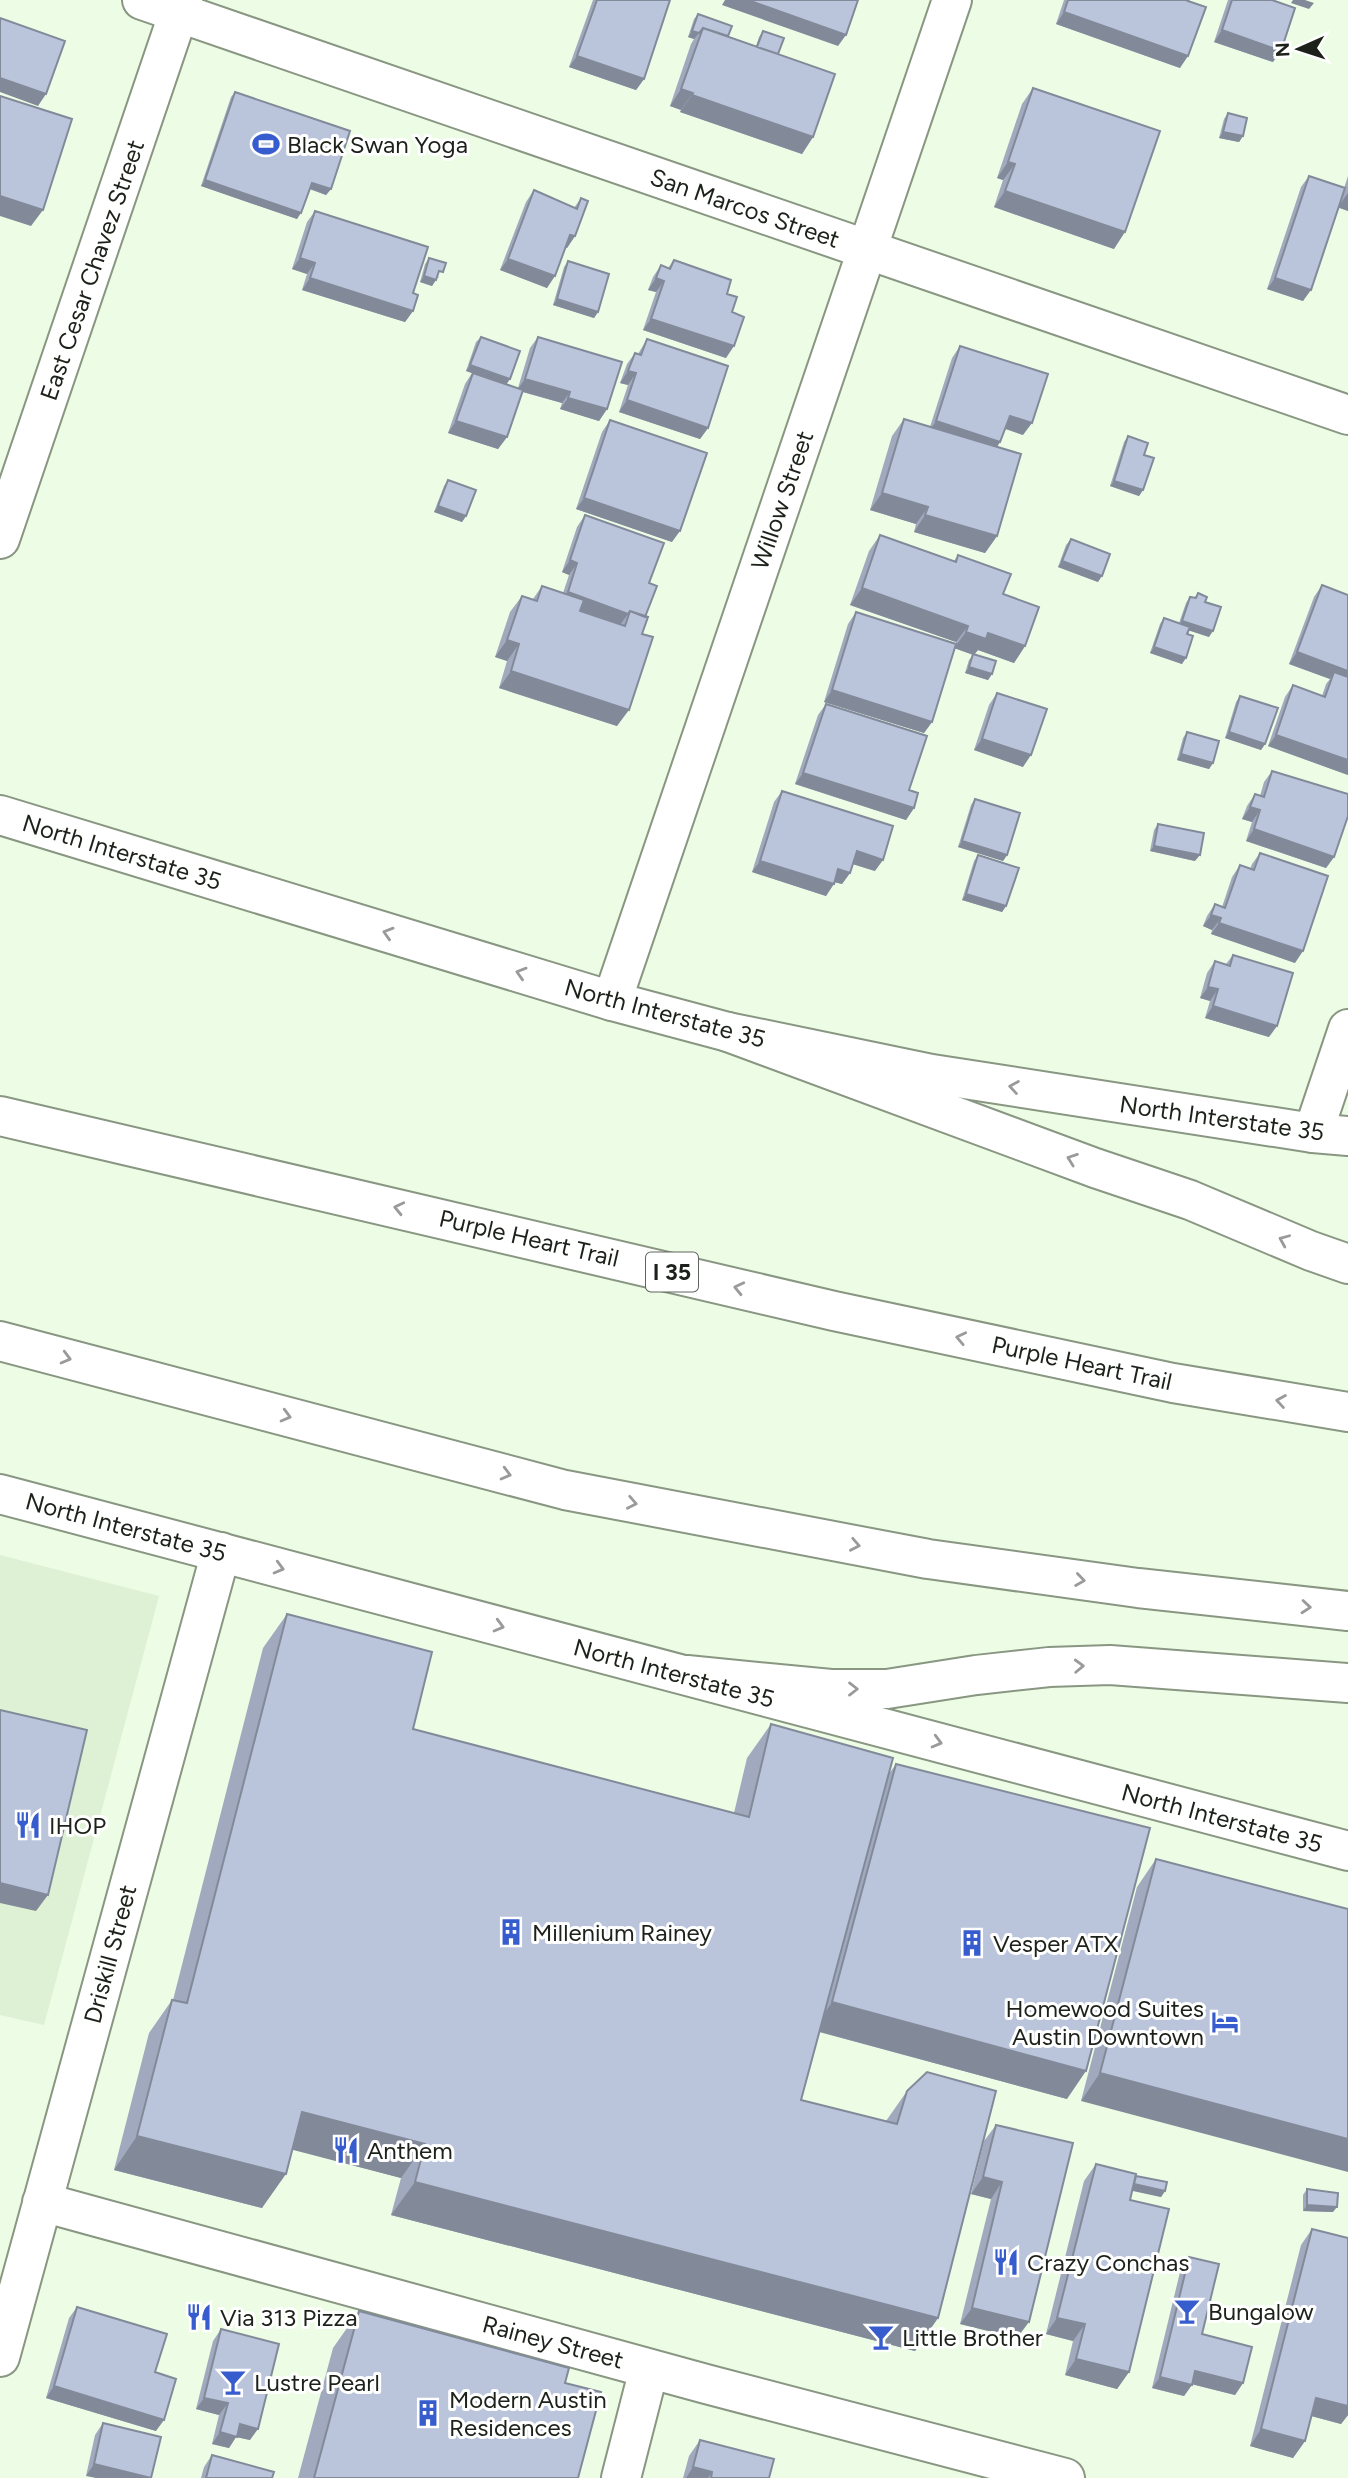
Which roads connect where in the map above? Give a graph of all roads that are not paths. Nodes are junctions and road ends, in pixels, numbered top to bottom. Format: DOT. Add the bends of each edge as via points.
graph roads {
  1 [pos="142,0"];
  2 [pos="952,0"];
  3 [pos="181,6"];
  4 [pos="867,250"];
  5 [pos="1348,415"];
  6 [pos="0,539"];
  7 [pos="0,815"];
  8 [pos="611,1001"];
  9 [pos="1348,1029"];
  10 [pos="728,1032"];
  11 [pos="0,1116"];
  12 [pos="1330,1135"];
  13 [pos="1348,1264"];
  14 [pos="0,1340"];
  15 [pos="1348,1412"];
  16 [pos="0,1494"];
  17 [pos="221,1552"];
  18 [pos="1348,1611"];
  19 [pos="687,1675"];
  20 [pos="1348,1683"];
  21 [pos="1348,1851"];
  22 [pos="42,2203"];
  23 [pos="0,2357"];
  24 [pos="649,2368"];
  25 [pos="621,2478"];
  26 [pos="1065,2478"];
  1 -- 3 [label="main road, San Marcos Street"];
  2 -- 4 [label="main road, Willow Street"];
  3 -- 4 [label="main road, San Marcos Street"];
  3 -- 6 [label="main road, East Cesar Chavez Street"];
  4 -- 5 [label="main road, San Marcos Street"];
  4 -- 8 [label="main road, Willow Street"];
  8 -- 7 [label="main road, North Interstate 35, one-way"];
  8 -- 10 [label="main road, North Interstate 35"];
  9 -- 12 [label="main road"];
  12 -- 10 [label="main road, North Interstate 35, one-way" via="944,1076"];
  13 -- 10 [label="main road, one-way" via="1190,1200"];
  15 -- 11 [label="main road, Purple Heart Trail / I 35, one-way" via="1173,1383 834,1311"];
  14 -- 18 [label="main road, one-way" via="565,1490 928,1559"];
  16 -- 17 [label="main road, North Interstate 35"];
  17 -- 19 [label="main road, North Interstate 35, one-way"];
  17 -- 22 [label="main road, Driskill Street"];
  19 -- 20 [label="main road, one-way" via="831,1689 887,1689 1049,1667 1110,1665"];
  19 -- 21 [label="main road, North Interstate 35, one-way"];
  22 -- 23 [label="main road, Driskill Street"];
  22 -- 24 [label="main road, Rainey Street"];
  24 -- 25 [label="main road"];
  24 -- 26 [label="main road, Rainey Street"];
}
